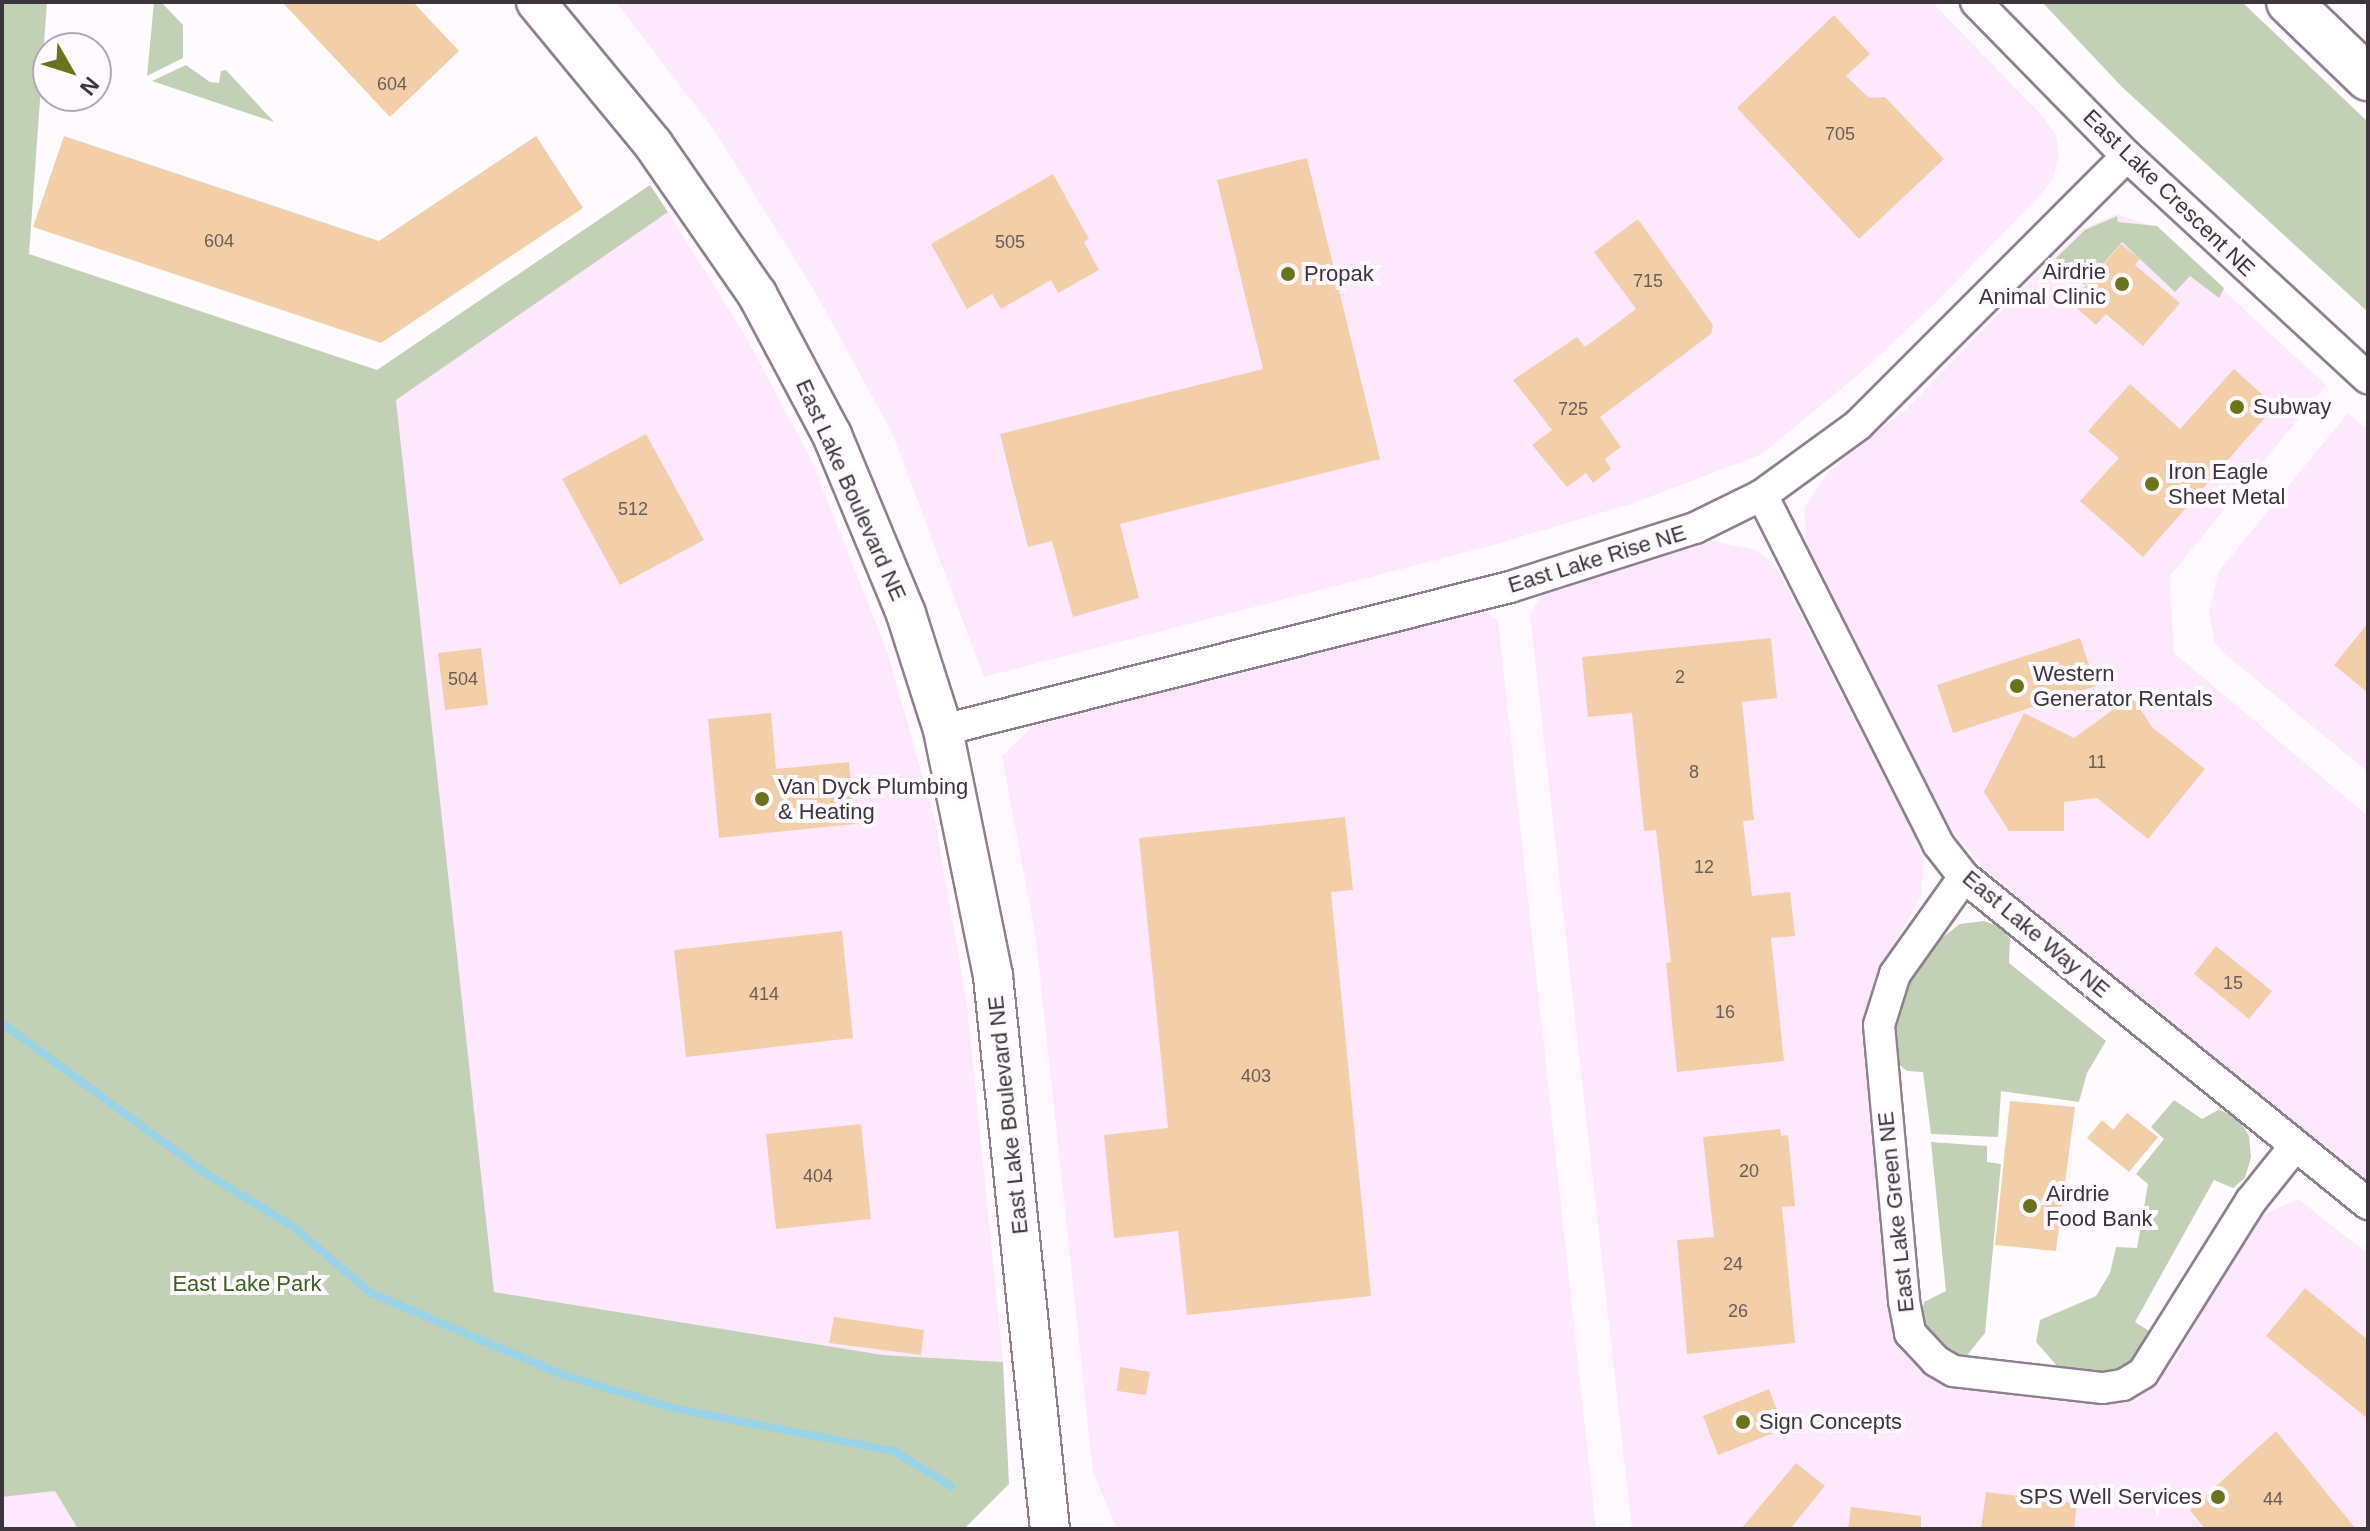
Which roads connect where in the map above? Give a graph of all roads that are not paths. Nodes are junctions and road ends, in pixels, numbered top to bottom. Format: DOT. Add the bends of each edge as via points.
graph roads {
  1 [pos="536,2"];
  2 [pos="1976,2"];
  3 [pos="2289,2"];
  4 [pos="2368,78"];
  5 [pos="2127,156"];
  6 [pos="2368,378"];
  7 [pos="1762,495"];
  8 [pos="943,730"];
  9 [pos="1964,877"];
  10 [pos="2295,1146"];
  11 [pos="2368,1204"];
  12 [pos="1050,1529"];
  1 -- 8 [label="main road, East Lake Boulevard NE" via="653,144 757,294 832,435 884,553"];
  2 -- 5 [label="street, East Lake Crescent NE"];
  3 -- 4 [label="highway"];
  5 -- 6 [label="street, East Lake Crescent NE"];
  5 -- 7 [label="street, East Lake Rise NE" via="1869,415"];
  7 -- 8 [label="street, East Lake Rise NE" via="1695,528 1553,575"];
  7 -- 9 [label="street, East Lake Way NE" via="1938,844"];
  8 -- 12 [label="main road, East Lake Boulevard NE" via="993,976"];
  9 -- 10 [label="street, East Lake Way NE"];
  9 -- 10 [label="street, East Lake Green NE" via="1895,974 1879,1025 1904,1301 1910,1333 1936,1361 1953,1371 2103,1388 2123,1385 2158,1357 2251,1201"];
  10 -- 11 [label="street, East Lake Way NE"];
}
